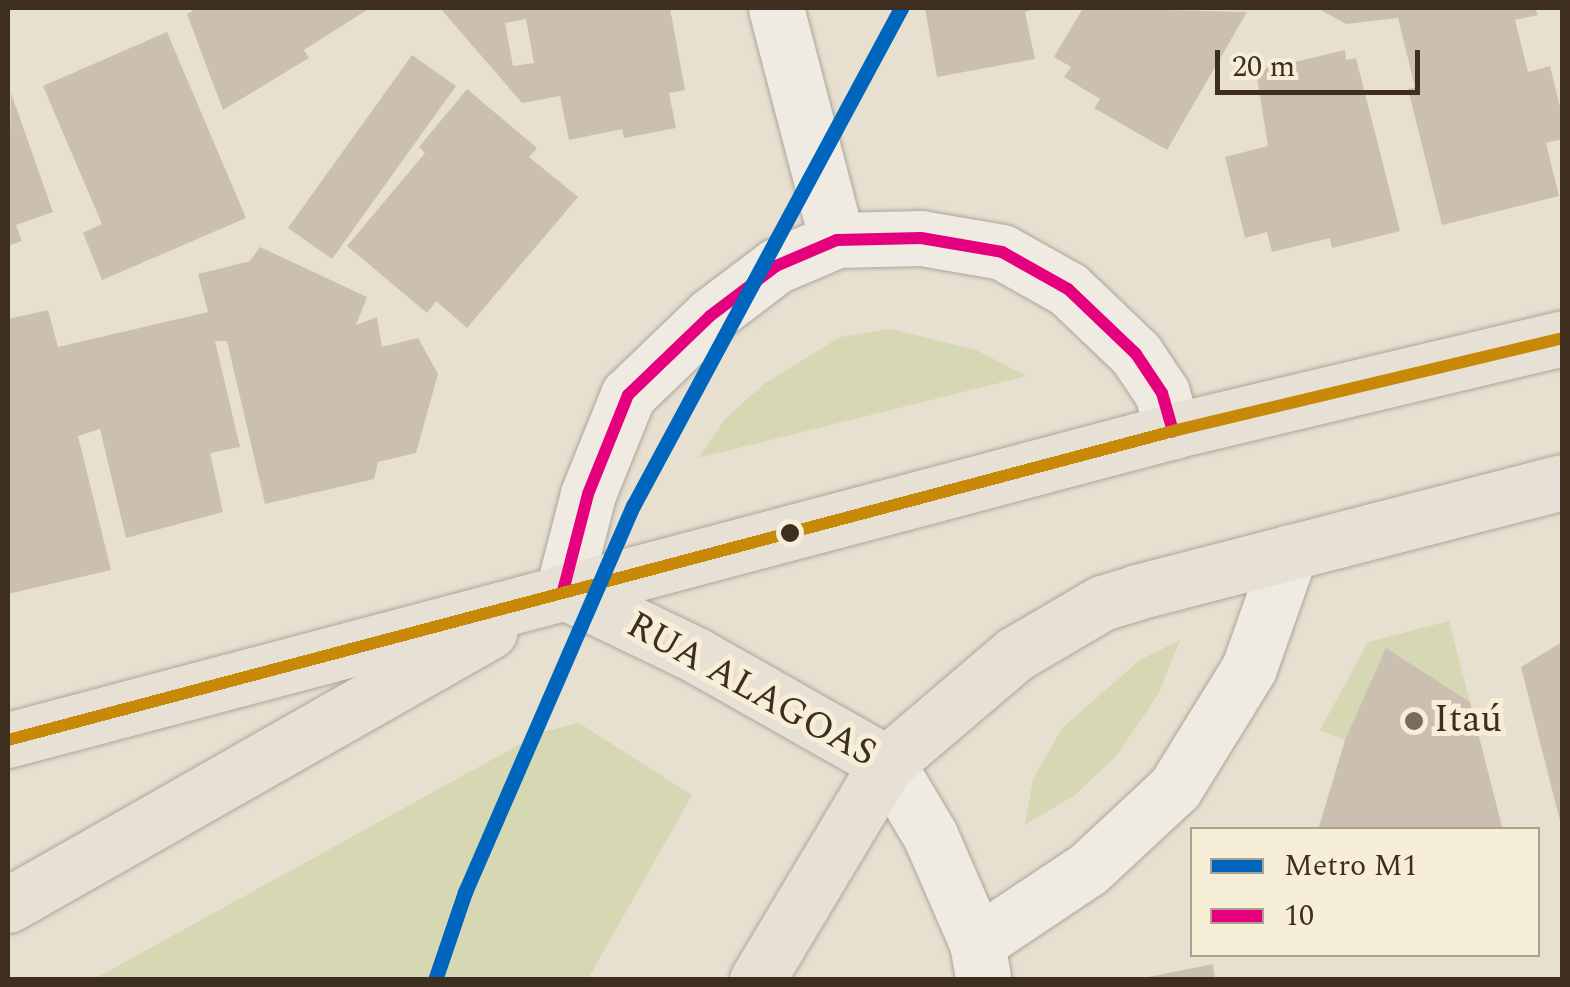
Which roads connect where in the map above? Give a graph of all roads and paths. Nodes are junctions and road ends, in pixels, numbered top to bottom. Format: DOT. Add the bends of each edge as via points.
graph roads {
  1 [pos="776,8"];
  2 [pos="837,240"];
  3 [pos="1562,338"];
  4 [pos="1173,431"];
  5 [pos="1562,482"];
  6 [pos="1290,552"];
  7 [pos="563,591"];
  8 [pos="8,740"];
  9 [pos="887,763"];
  10 [pos="8,904"];
  11 [pos="980,961"];
  12 [pos="757,980"];
  1 -- 2 [label="street"];
  2 -- 4 [label="street" via="922,238 1002,252 1068,288 1136,354 1162,393"];
  2 -- 7 [label="street" via="776,266 710,316 628,395 588,494"];
  3 -- 4 [label="main road"];
  4 -- 7 [label="main road"];
  5 -- 6 [label="main road"];
  6 -- 9 [label="main road" via="1102,603 1015,654"];
  6 -- 11 [label="street" via="1249,668 1175,788"];
  7 -- 8 [label="main road"];
  7 -- 9 [label="main road, RUA ALAGOAS" via="694,654"];
  7 -- 10 [label="main road"];
  9 -- 11 [label="street, RUA ALAGOAS" via="930,835"];
  9 -- 12 [label="main road"];
}
